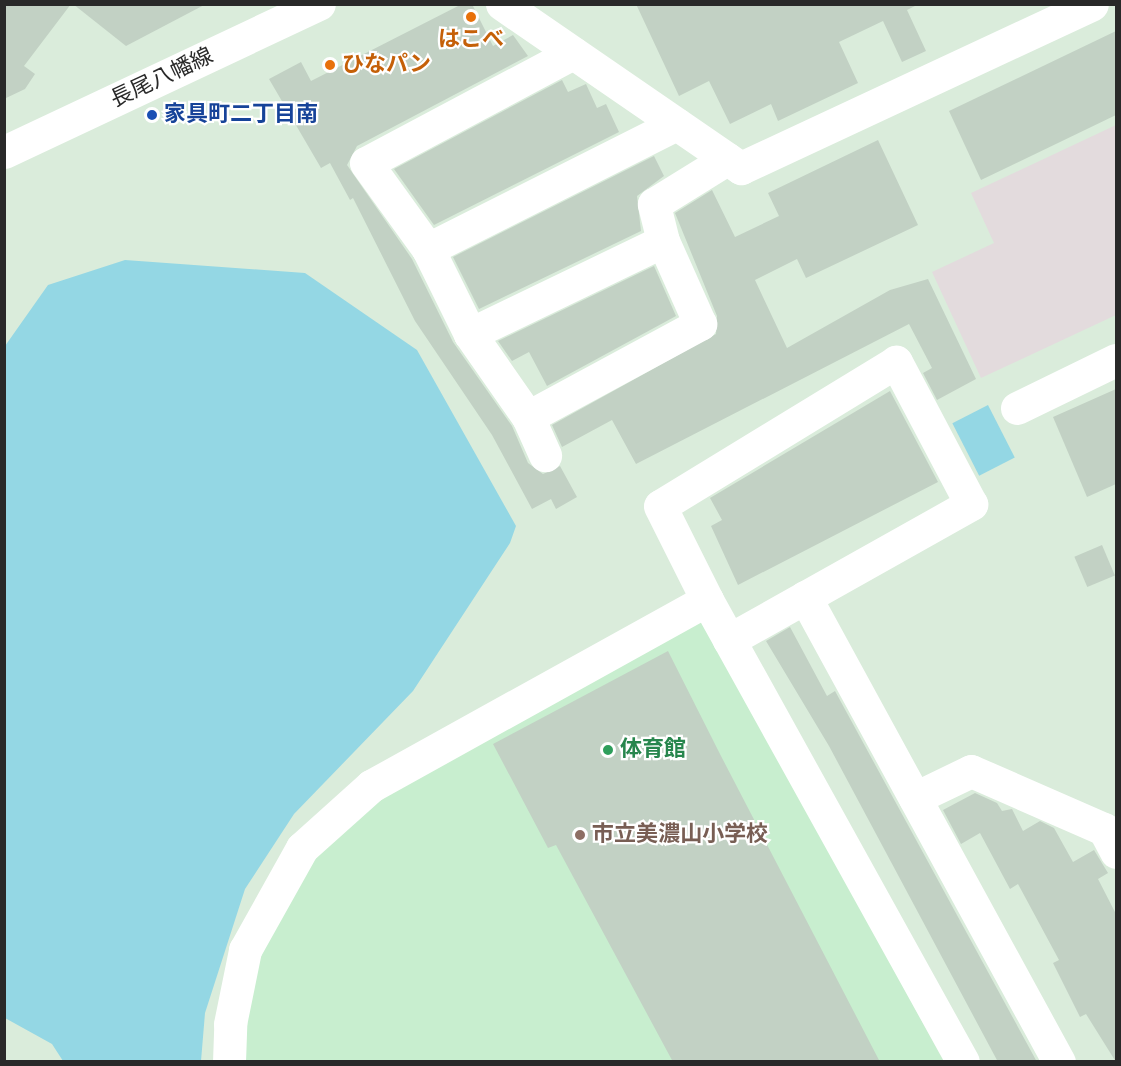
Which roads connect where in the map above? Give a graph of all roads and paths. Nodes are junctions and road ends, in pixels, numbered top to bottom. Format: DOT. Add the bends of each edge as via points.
graph roads {
  1 [pos="319,4"];
  2 [pos="502,4"];
  3 [pos="1092,4"];
  4 [pos="573,53"];
  5 [pos="676,123"];
  6 [pos="4,152"];
  7 [pos="734,163"];
  8 [pos="663,241"];
  9 [pos="428,249"];
  10 [pos="470,334"];
  11 [pos="1116,360"];
  12 [pos="1017,408"];
  13 [pos="528,417"];
  14 [pos="545,455"];
  15 [pos="805,597"];
  16 [pos="707,600"];
  17 [pos="729,640"];
  18 [pos="915,798"];
  19 [pos="1116,852"];
  20 [pos="230,1062"];
  21 [pos="963,1062"];
  22 [pos="1059,1062"];
  1 -- 6 [label="street, 長尾八幡線"];
  2 -- 4 [label="street"];
  3 -- 7 [label="street"];
  4 -- 5 [label="street"];
  4 -- 9 [label="street" via="366,163"];
  5 -- 7 [label="street"];
  5 -- 9 [label="street"];
  7 -- 8 [label="street" via="654,204"];
  8 -- 10 [label="street"];
  8 -- 13 [label="street" via="700,324"];
  9 -- 10 [label="street"];
  10 -- 13 [label="street"];
  11 -- 12 [label="street"];
  13 -- 14 [label="street"];
  15 -- 16 [label="street" via="971,504 896,362 660,506"];
  15 -- 17 [label="street"];
  15 -- 18 [label="street"];
  16 -- 17 [label="street"];
  16 -- 20 [label="street" via="371,786 302,848 245,950 230,1024"];
  17 -- 21 [label="street"];
  18 -- 19 [label="street" via="971,771 1104,829"];
  18 -- 22 [label="street"];
}
